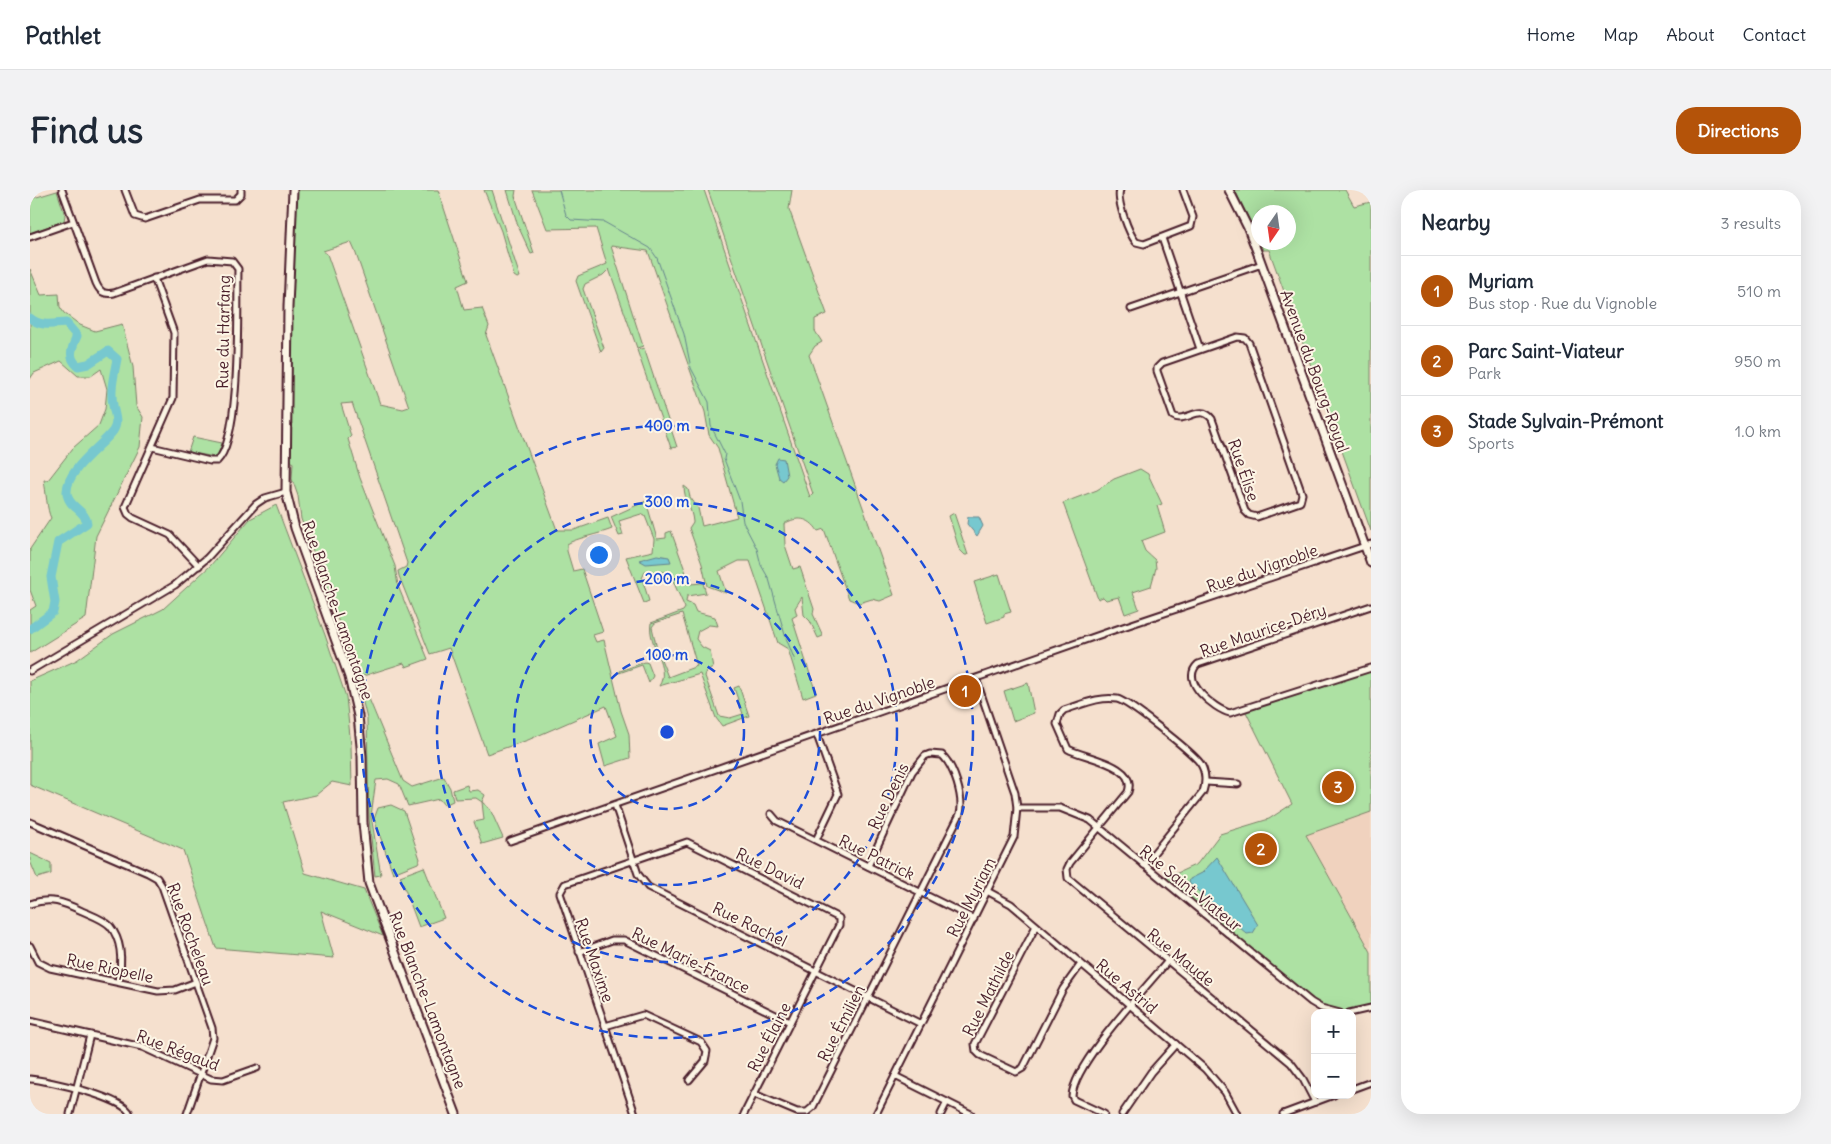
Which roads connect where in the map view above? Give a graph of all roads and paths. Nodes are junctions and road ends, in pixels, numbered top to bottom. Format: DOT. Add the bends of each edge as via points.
graph roads {
  1 [pos="62,190"];
  2 [pos="125,190"];
  3 [pos="241,190"];
  4 [pos="293,190"];
  5 [pos="1120,190"];
  6 [pos="1182,190"];
  7 [pos="1229,190"];
  8 [pos="73,222"];
  9 [pos="30,237"];
  10 [pos="1162,238"];
  11 [pos="1262,264"];
  12 [pos="154,278"];
  13 [pos="1180,292"];
  14 [pos="1131,309"];
  15 [pos="1200,349"];
  16 [pos="152,447"];
  17 [pos="286,492"];
  18 [pos="1368,545"];
  19 [pos="1371,563"];
  20 [pos="199,566"];
  21 [pos="1371,606"];
  22 [pos="1371,668"];
  23 [pos="30,671"];
  24 [pos="976,679"];
  25 [pos="817,735"];
  26 [pos="1206,782"];
  27 [pos="1238,784"];
  28 [pos="615,805"];
  29 [pos="1017,808"];
  30 [pos="771,814"];
  31 [pos="30,822"];
  32 [pos="1099,828"];
  33 [pos="816,840"];
  34 [pos="510,841"];
  35 [pos="634,860"];
  36 [pos="1144,865"];
  37 [pos="868,866"];
  38 [pos="987,891"];
  39 [pos="921,892"];
  40 [pos="30,904"];
  41 [pos="974,919"];
  42 [pos="1036,926"];
  43 [pos="30,946"];
  44 [pos="579,952"];
  45 [pos="1167,962"];
  46 [pos="1081,964"];
  47 [pos="816,971"];
  48 [pos="118,982"];
  49 [pos="196,982"];
  50 [pos="867,998"];
  51 [pos="1130,1006"];
  52 [pos="1371,1008"];
  53 [pos="1326,1009"];
  54 [pos="1356,1011"];
  55 [pos="30,1021"];
  56 [pos="790,1022"];
  57 [pos="921,1024"];
  58 [pos="605,1026"];
  59 [pos="90,1035"];
  60 [pos="1176,1044"];
  61 [pos="257,1068"];
  62 [pos="201,1074"];
  63 [pos="895,1076"];
  64 [pos="30,1079"];
  65 [pos="690,1080"];
  66 [pos="1371,1082"];
  67 [pos="1356,1088"];
  68 [pos="76,1090"];
  69 [pos="754,1094"];
  70 [pos="1323,1099"];
  71 [pos="947,1102"];
  72 [pos="1315,1102"];
  73 [pos="70,1114"];
  74 [pos="130,1114"];
  75 [pos="187,1114"];
  76 [pos="456,1114"];
  77 [pos="635,1114"];
  78 [pos="744,1114"];
  79 [pos="876,1114"];
  80 [pos="941,1114"];
  81 [pos="971,1114"];
  82 [pos="1104,1114"];
  83 [pos="1122,1114"];
  84 [pos="1237,1114"];
  85 [pos="1283,1114"];
  1 -- 8 [label="street, Rue du Harfang"];
  2 -- 3 [label="street" via="135,216 146,219 200,200 235,200"];
  4 -- 17 [label="street, Rue Blanche-Lamontagne"];
  5 -- 10 [label="street" via="1118,197 1136,242 1144,244"];
  6 -- 10 [label="street" via="1193,223"];
  7 -- 11 [label="street, Avenue du Bourg-Royal"];
  8 -- 9 [label="street"];
  8 -- 12 [label="street, Rue du Harfang" via="104,294"];
  10 -- 13 [label="street"];
  11 -- 13 [label="street"];
  11 -- 18 [label="street, Avenue du Bourg-Royal"];
  12 -- 16 [label="street" via="171,322 175,345 173,398"];
  12 -- 16 [label="street, Rue du Harfang" via="208,259 232,261 238,269 234,408 223,454 217,462"];
  13 -- 14 [label="street"];
  13 -- 15 [label="street"];
  15 -- 15 [label="street, Rue Élise" via="1162,363 1157,368 1173,416 1180,418 1201,412 1212,419 1249,515 1257,518 1300,502 1302,494 1247,340 1236,337"];
  16 -- 20 [label="street" via="126,502 126,511 133,518 170,535"];
  17 -- 20 [label="street" via="256,504"];
  17 -- 76 [label="street, Rue Blanche-Lamontagne" via="294,528 349,677 358,716 368,882"];
  18 -- 19 [label="street, Avenue du Bourg-Royal"];
  18 -- 24 [label="street, Rue du Vignoble"];
  20 -- 23 [label="street" via="175,585"];
  21 -- 22 [label="street, Rue Maurice-Déry" via="1198,664 1191,676 1194,686 1221,710 1230,713"];
  24 -- 25 [label="street, Rue du Vignoble"];
  24 -- 29 [label="street, Rue Myriam" via="1012,780"];
  25 -- 28 [label="street, Rue du Vignoble"];
  25 -- 33 [label="street" via="838,794"];
  26 -- 27 [label="street"];
  26 -- 32 [label="street" via="1199,762 1127,703 1102,698 1064,710 1057,724 1068,749 1104,761 1126,776 1130,784 1128,792"];
  26 -- 36 [label="street" via="1200,797"];
  28 -- 34 [label="street, Rue du Vignoble"];
  28 -- 35 [label="street, Rue Rachel"];
  29 -- 32 [label="street, Rue Saint-Viateur" via="1060,808 1080,815"];
  29 -- 38 [label="street, Rue Myriam" via="1014,837"];
  30 -- 33 [label="street, Rue Patrick" via="777,821"];
  31 -- 49 [label="street, Rue Rocheleau" via="156,878 165,894"];
  32 -- 36 [label="street, Rue Saint-Viateur"];
  32 -- 45 [label="street, Rue Maude" via="1070,863 1068,878"];
  33 -- 37 [label="street, Rue Patrick"];
  35 -- 44 [label="street, Rue Maxime" via="565,884 562,888 561,898"];
  35 -- 47 [label="street, Rue Rachel" via="641,879 648,887"];
  35 -- 47 [label="street, Rue David" via="687,842 837,916 839,925"];
  36 -- 53 [label="street, Rue Saint-Viateur" via="1311,1002"];
  37 -- 39 [label="street, Rue Patrick"];
  37 -- 39 [label="street, Rue Denis" via="912,772 925,756 942,755 950,765 961,808"];
  38 -- 41 [label="street, Rue Myriam"];
  38 -- 42 [label="street, Rue Astrid" via="1011,904"];
  39 -- 41 [label="street, Rue Patrick"];
  39 -- 50 [label="street, Rue Émilien"];
  40 -- 48 [label="street" via="44,900 62,901 110,926 122,959"];
  41 -- 57 [label="street, Rue Myriam"];
  42 -- 46 [label="street, Rue Astrid"];
  42 -- 46 [label="street, Rue Mathilde" via="975,1044 980,1055 1016,1072 1023,1068 1063,989"];
  43 -- 48 [label="street, Rue Riopelle" via="34,958 42,965"];
  44 -- 56 [label="street, Rue Marie-France" via="612,940 624,940"];
  44 -- 58 [label="street, Rue Maxime"];
  45 -- 51 [label="street"];
  45 -- 72 [label="street, Rue Maude" via="1291,1063"];
  46 -- 51 [label="street, Rue Astrid"];
  47 -- 50 [label="street, Rue Rachel"];
  47 -- 56 [label="street, Rue Élaine"];
  48 -- 49 [label="street, Rue Riopelle" via="168,992"];
  49 -- 62 [label="street, Rue Rocheleau" via="213,1038"];
  50 -- 57 [label="street, Rue Rachel"];
  50 -- 69 [label="street, Rue Émilien" via="808,1112 797,1112"];
  51 -- 60 [label="street, Rue Astrid"];
  51 -- 82 [label="street" via="1095,1049 1072,1092 1074,1100"];
  52 -- 54 [label="street"];
  55 -- 59 [label="street, Rue Régaud"];
  56 -- 69 [label="street, Rue Élaine"];
  57 -- 63 [label="street, Rue Myriam"];
  58 -- 65 [label="street" via="642,1015 701,1042 707,1051 705,1060"];
  58 -- 77 [label="street, Rue Maxime"];
  59 -- 62 [label="street, Rue Régaud" via="142,1047"];
  59 -- 68 [label="street"];
  60 -- 83 [label="street" via="1151,1072"];
  60 -- 84 [label="street, Rue Astrid" via="1215,1080"];
  61 -- 62 [label="street, Rue Régaud" via="223,1080"];
  62 -- 75 [label="street, Rue Rocheleau"];
  63 -- 71 [label="street"];
  63 -- 79 [label="street, Rue Myriam"];
  64 -- 68 [label="street"];
  66 -- 67 [label="street"];
  68 -- 73 [label="street"];
  68 -- 74 [label="street" via="122,1104"];
  69 -- 78 [label="street, Rue Élaine"];
  70 -- 72 [label="street"];
  71 -- 80 [label="street"];
  71 -- 81 [label="street"];
  72 -- 85 [label="street"];
}
